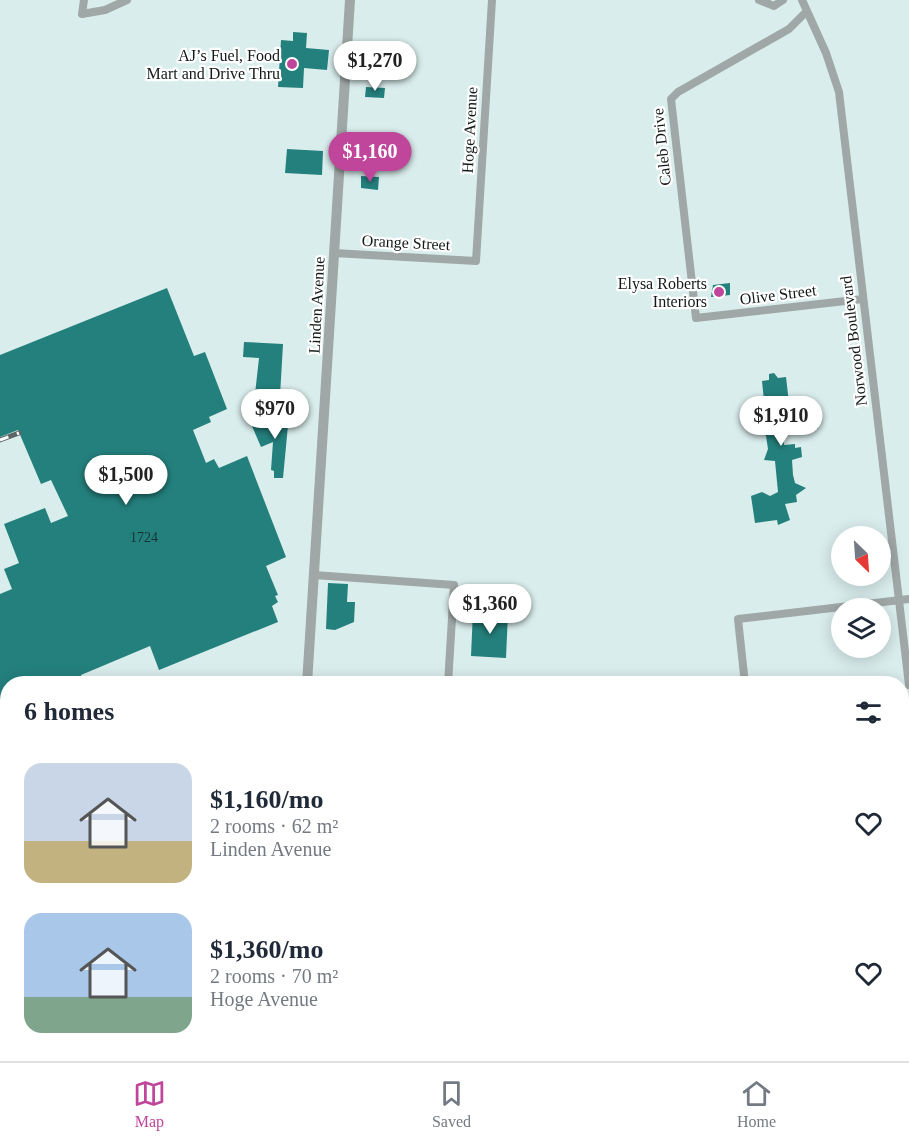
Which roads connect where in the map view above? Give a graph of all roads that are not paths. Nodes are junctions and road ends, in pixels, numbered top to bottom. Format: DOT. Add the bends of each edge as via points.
graph roads {
  1 [pos="84,0"];
  2 [pos="127,0"];
  3 [pos="350,0"];
  4 [pos="492,0"];
  5 [pos="759,0"];
  6 [pos="783,0"];
  7 [pos="802,0"];
  8 [pos="807,11"];
  9 [pos="334,253"];
  10 [pos="476,261"];
  11 [pos="863,299"];
  12 [pos="696,318"];
  13 [pos="315,575"];
  14 [pos="909,599"];
  15 [pos="899,600"];
  16 [pos="308,676"];
  17 [pos="448,676"];
  18 [pos="745,676"];
  19 [pos="908,676"];
  1 -- 2 [label="street" via="82,14 105,10"];
  3 -- 9 [label="street, Linden Avenue"];
  4 -- 10 [label="street, Hoge Avenue"];
  5 -- 6 [label="street" via="774,6"];
  7 -- 8 [label="street, Norwood Boulevard"];
  8 -- 11 [label="street, Norwood Boulevard" via="839,92"];
  8 -- 12 [label="street, Caleb Drive" via="789,29 671,99"];
  9 -- 10 [label="street, Orange Street"];
  9 -- 13 [label="street, Linden Avenue"];
  11 -- 12 [label="street, Olive Street"];
  11 -- 15 [label="street, Norwood Boulevard"];
  13 -- 16 [label="street, Linden Avenue"];
  13 -- 17 [label="street" via="454,585"];
  14 -- 15 [label="street"];
  15 -- 18 [label="street" via="738,619"];
  15 -- 19 [label="street, Norwood Boulevard"];
}
